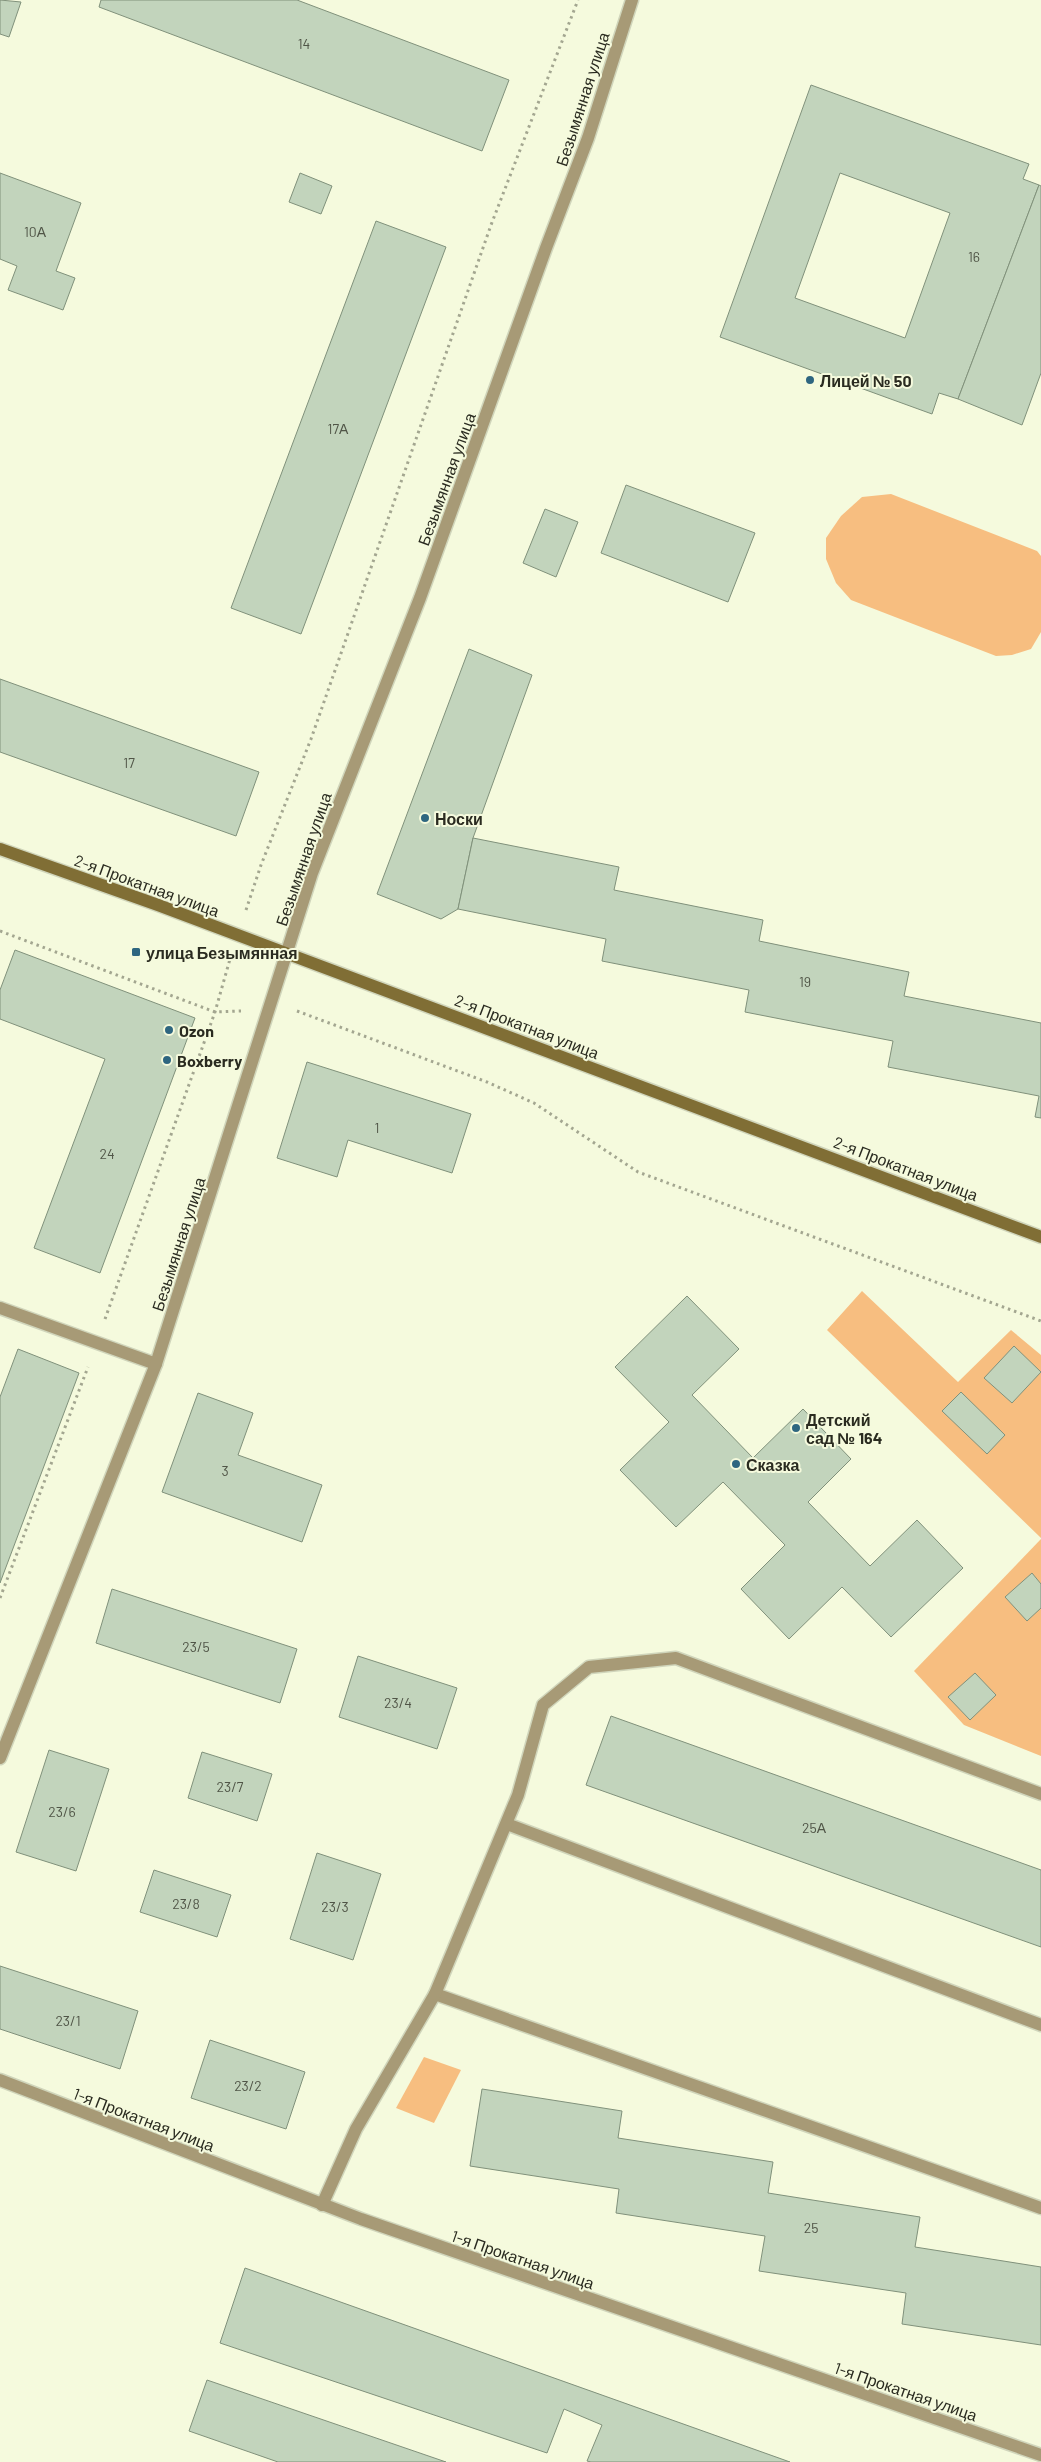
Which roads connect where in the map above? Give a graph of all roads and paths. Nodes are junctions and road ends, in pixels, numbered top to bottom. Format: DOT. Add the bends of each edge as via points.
graph roads {
  1 [pos="578,0"];
  2 [pos="632,0"];
  3 [pos="0,848"];
  4 [pos="0,931"];
  5 [pos="237,935"];
  6 [pos="288,954"];
  7 [pos="270,1011"];
  8 [pos="215,1012"];
  9 [pos="1041,1237"];
  10 [pos="0,1308"];
  11 [pos="1041,1321"];
  12 [pos="97,1343"];
  13 [pos="156,1364"];
  14 [pos="0,1598"];
  15 [pos="0,1758"];
  16 [pos="1041,1794"];
  17 [pos="507,1824"];
  18 [pos="435,1994"];
  19 [pos="1041,2025"];
  20 [pos="0,2080"];
  21 [pos="322,2205"];
  22 [pos="1041,2208"];
  23 [pos="1041,2455"];
  1 -- 5 [label="path" via="491,225 311,740"];
  2 -- 6 [label="street, Безымянная улица" via="588,138 420,598 312,873"];
  3 -- 5 [label="street, 2-я Прокатная улица"];
  4 -- 8 [label="path"];
  5 -- 6 [label="street, 2-я Прокатная улица"];
  5 -- 8 [label="path"];
  6 -- 7 [label="street, Безымянная улица"];
  6 -- 9 [label="street, 2-я Прокатная улица"];
  7 -- 8 [label="path"];
  7 -- 11 [label="path" via="301,1011 487,1082 534,1104 638,1172"];
  7 -- 13 [label="street, Безымянная улица"];
  8 -- 12 [label="path"];
  10 -- 12 [label="street"];
  12 -- 13 [label="street"];
  12 -- 14 [label="path"];
  13 -- 15 [label="street, Безымянная улица"];
  16 -- 17 [label="street" via="676,1658 589,1667 543,1705"];
  17 -- 18 [label="street"];
  17 -- 19 [label="street"];
  18 -- 21 [label="street" via="356,2129"];
  18 -- 22 [label="street"];
  20 -- 21 [label="street, 1-я Прокатная улица"];
  21 -- 23 [label="street, 1-я Прокатная улица"];
}
